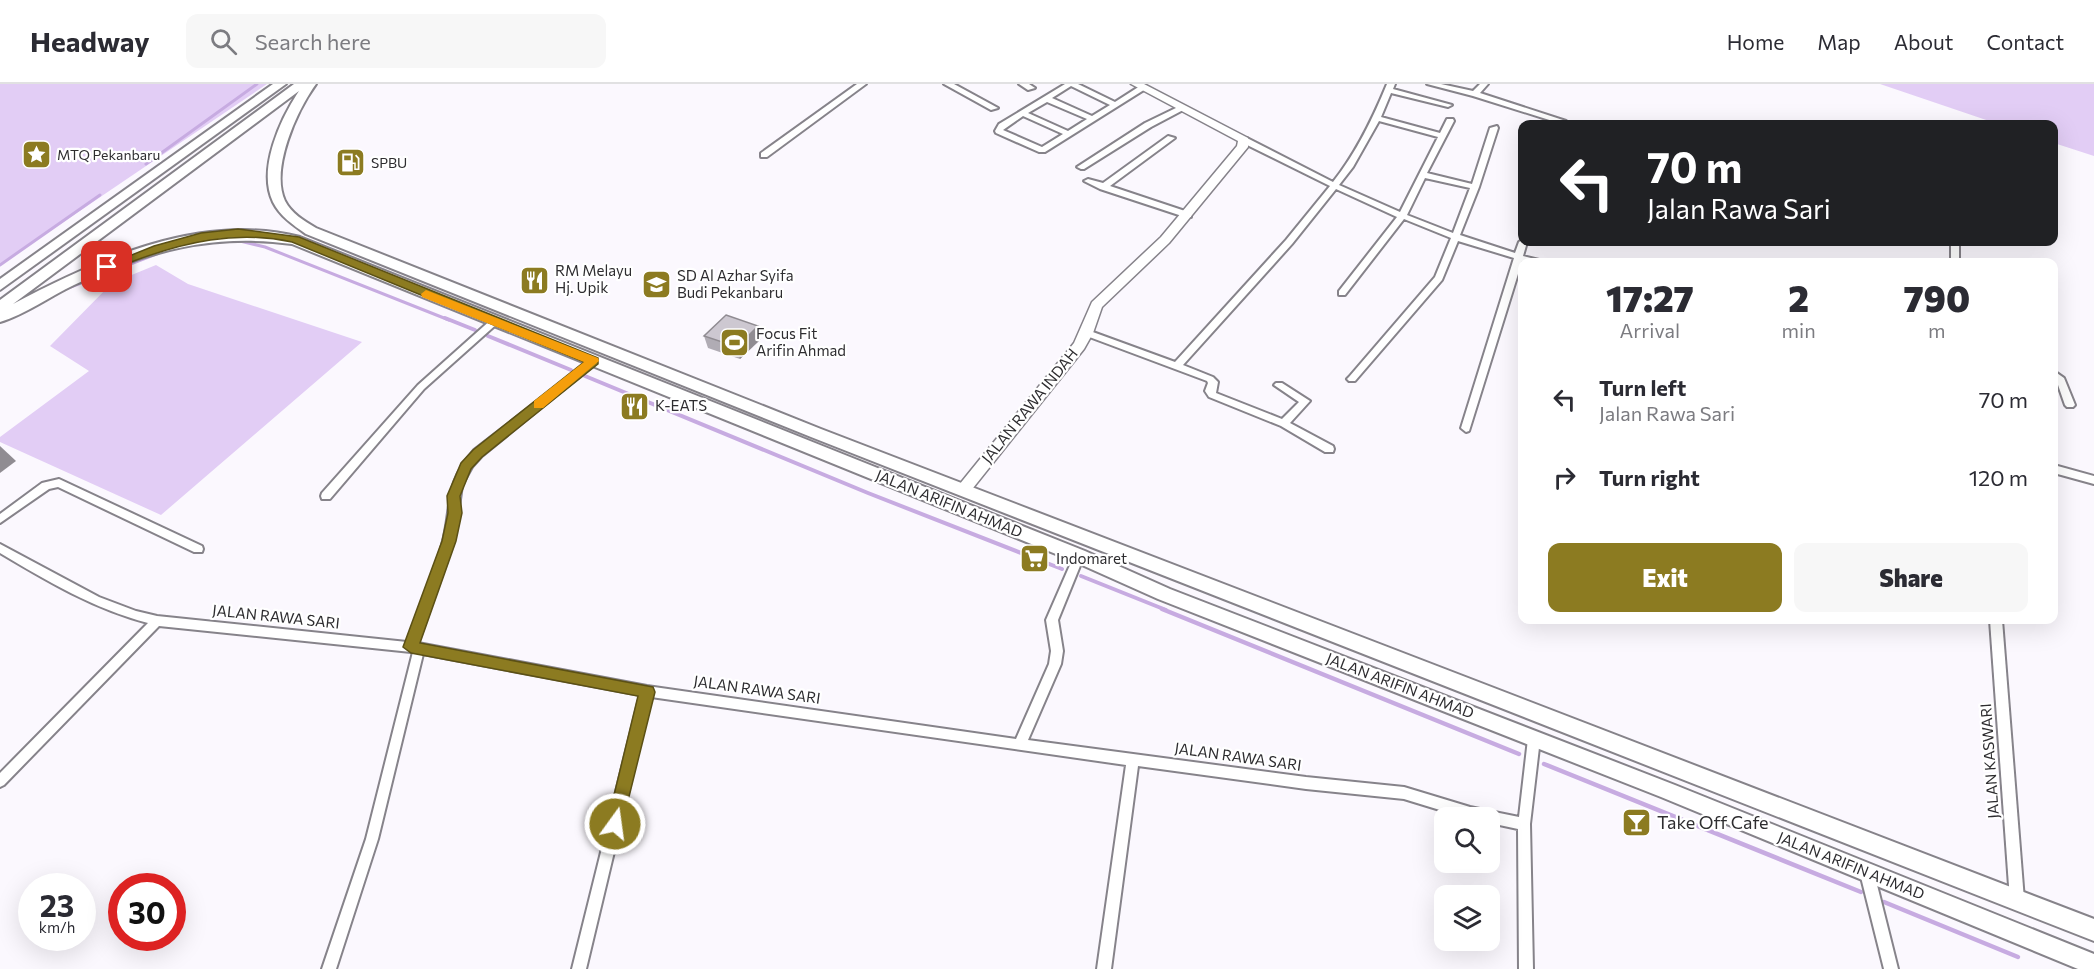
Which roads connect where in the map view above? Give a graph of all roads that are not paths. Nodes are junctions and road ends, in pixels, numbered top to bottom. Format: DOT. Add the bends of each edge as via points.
graph roads {
  1 [pos="280,84"];
  2 [pos="301,84"];
  3 [pos="310,84"];
  4 [pos="862,84"];
  5 [pos="948,84"];
  6 [pos="1023,84"];
  7 [pos="1071,84"];
  8 [pos="1431,84"];
  9 [pos="1484,84"];
  10 [pos="1139,86"];
  11 [pos="1390,87"];
  12 [pos="1031,88"];
  13 [pos="1476,94"];
  14 [pos="1047,99"];
  15 [pos="1116,105"];
  16 [pos="1448,105"];
  17 [pos="994,108"];
  18 [pos="1181,109"];
  19 [pos="1022,113"];
  20 [pos="1377,118"];
  21 [pos="1092,119"];
  22 [pos="1556,120"];
  23 [pos="1450,121"];
  24 [pos="1494,128"];
  25 [pos="1070,134"];
  26 [pos="1443,136"];
  27 [pos="1171,138"];
  28 [pos="1244,140"];
  29 [pos="764,155"];
  30 [pos="1081,167"];
  31 [pos="157,173"];
  32 [pos="1424,176"];
  33 [pos="174,177"];
  34 [pos="1088,181"];
  35 [pos="1334,186"];
  36 [pos="1103,187"];
  37 [pos="1475,187"];
  38 [pos="132,192"];
  39 [pos="150,196"];
  40 [pos="1188,215"];
  41 [pos="1402,216"];
  42 [pos="1454,238"];
  43 [pos="1522,246"];
  44 [pos="1518,258"];
  45 [pos="0,286"];
  46 [pos="1342,293"];
  47 [pos="0,307"];
  48 [pos="0,317"];
  49 [pos="496,320"];
  50 [pos="1087,333"];
  51 [pos="593,361"];
  52 [pos="1177,366"];
  53 [pos="2058,377"];
  54 [pos="1352,379"];
  55 [pos="1279,385"];
  56 [pos="746,404"];
  57 [pos="2070,405"];
  58 [pos="732,418"];
  59 [pos="1284,424"];
  60 [pos="1466,428"];
  61 [pos="1329,449"];
  62 [pos="2058,470"];
  63 [pos="2094,480"];
  64 [pos="967,485"];
  65 [pos="326,495"];
  66 [pos="0,519"];
  67 [pos="0,548"];
  68 [pos="198,549"];
  69 [pos="1078,556"];
  70 [pos="157,621"];
  71 [pos="1996,624"];
  72 [pos="415,648"];
  73 [pos="647,692"];
  74 [pos="1534,739"];
  75 [pos="1020,744"];
  76 [pos="1133,760"];
  77 [pos="1681,767"];
  78 [pos="0,781"];
  79 [pos="1668,791"];
  80 [pos="1524,824"];
  81 [pos="1867,873"];
  82 [pos="2017,900"];
  83 [pos="2094,930"];
  84 [pos="2094,965"];
  85 [pos="329,969"];
  86 [pos="579,969"];
  87 [pos="1104,969"];
  88 [pos="1526,969"];
  89 [pos="1891,969"];
  1 -- 31 [label="main road"];
  2 -- 33 [label="main road"];
  3 -- 56 [label="main road, JALAN ARIFIN AHMAD" via="289,120 273,173 282,209 293,221"];
  4 -- 29 [label="street"];
  5 -- 17 [label="street"];
  6 -- 12 [label="street"];
  7 -- 14 [label="street"];
  7 -- 15 [label="street"];
  8 -- 13 [label="street"];
  9 -- 13 [label="street"];
  10 -- 15 [label="street"];
  10 -- 18 [label="street"];
  11 -- 16 [label="street"];
  11 -- 20 [label="street"];
  13 -- 22 [label="street"];
  14 -- 19 [label="street"];
  14 -- 21 [label="street"];
  15 -- 21 [label="street"];
  18 -- 28 [label="street"];
  18 -- 30 [label="street"];
  19 -- 25 [label="street"];
  19 -- 25 [label="street" via="999,131 1038,151"];
  20 -- 26 [label="street"];
  20 -- 35 [label="street"];
  21 -- 25 [label="street"];
  23 -- 26 [label="street"];
  24 -- 37 [label="street"];
  26 -- 32 [label="street"];
  27 -- 36 [label="street"];
  28 -- 35 [label="street"];
  28 -- 40 [label="street, JALAN RAWA INDAH"];
  31 -- 33 [label="main road"];
  31 -- 38 [label="main road"];
  32 -- 37 [label="street"];
  32 -- 41 [label="street"];
  33 -- 39 [label="main road"];
  34 -- 36 [label="street"];
  35 -- 41 [label="street"];
  35 -- 52 [label="street"];
  36 -- 40 [label="street"];
  37 -- 42 [label="street"];
  38 -- 39 [label="main road"];
  38 -- 45 [label="main road"];
  39 -- 47 [label="main road"];
  40 -- 50 [label="street, JALAN RAWA INDAH" via="1096,305"];
  41 -- 42 [label="street"];
  41 -- 46 [label="street"];
  42 -- 44 [label="street"];
  42 -- 54 [label="street" via="1439,278"];
  43 -- 44 [label="street"];
  44 -- 60 [label="street"];
  48 -- 49 [label="main road, JALAN ARIFIN AHMAD" via="158,248 238,232 295,240"];
  49 -- 51 [label="main road, JALAN ARIFIN AHMAD"];
  49 -- 65 [label="street" via="421,387"];
  50 -- 52 [label="street"];
  50 -- 64 [label="street, JALAN RAWA INDAH"];
  51 -- 58 [label="main road, JALAN ARIFIN AHMAD"];
  51 -- 72 [label="street" via="465,467 453,496 455,513 449,541"];
  52 -- 59 [label="street" via="1212,380 1212,395"];
  53 -- 57 [label="street"];
  55 -- 59 [label="street" via="1305,401"];
  56 -- 58 [label="main road"];
  56 -- 64 [label="main road, JALAN ARIFIN AHMAD"];
  58 -- 69 [label="main road, JALAN ARIFIN AHMAD"];
  59 -- 61 [label="street"];
  62 -- 63 [label="street"];
  64 -- 77 [label="main road, JALAN ARIFIN AHMAD"];
  66 -- 68 [label="street" via="46,486 59,483"];
  67 -- 70 [label="street, JALAN RAWA SARI" via="87,598 126,614"];
  69 -- 74 [label="main road, JALAN ARIFIN AHMAD"];
  69 -- 75 [label="street" via="1052,620 1057,651 1054,664"];
  70 -- 72 [label="street, JALAN RAWA SARI"];
  70 -- 78 [label="street"];
  71 -- 82 [label="street, JALAN KASWARI"];
  72 -- 73 [label="street, JALAN RAWA SARI"];
  72 -- 85 [label="street" via="372,839"];
  73 -- 75 [label="street, JALAN RAWA SARI"];
  73 -- 86 [label="street"];
  74 -- 79 [label="main road, JALAN ARIFIN AHMAD"];
  74 -- 80 [label="street"];
  75 -- 76 [label="street, JALAN RAWA SARI"];
  76 -- 80 [label="street, JALAN RAWA SARI" via="1415,795 1470,813"];
  76 -- 87 [label="street"];
  77 -- 79 [label="main road"];
  77 -- 82 [label="main road, JALAN ARIFIN AHMAD"];
  79 -- 81 [label="main road, JALAN ARIFIN AHMAD"];
  80 -- 88 [label="street"];
  81 -- 84 [label="main road, JALAN ARIFIN AHMAD"];
  81 -- 89 [label="street"];
  82 -- 83 [label="main road, JALAN ARIFIN AHMAD"];
}
